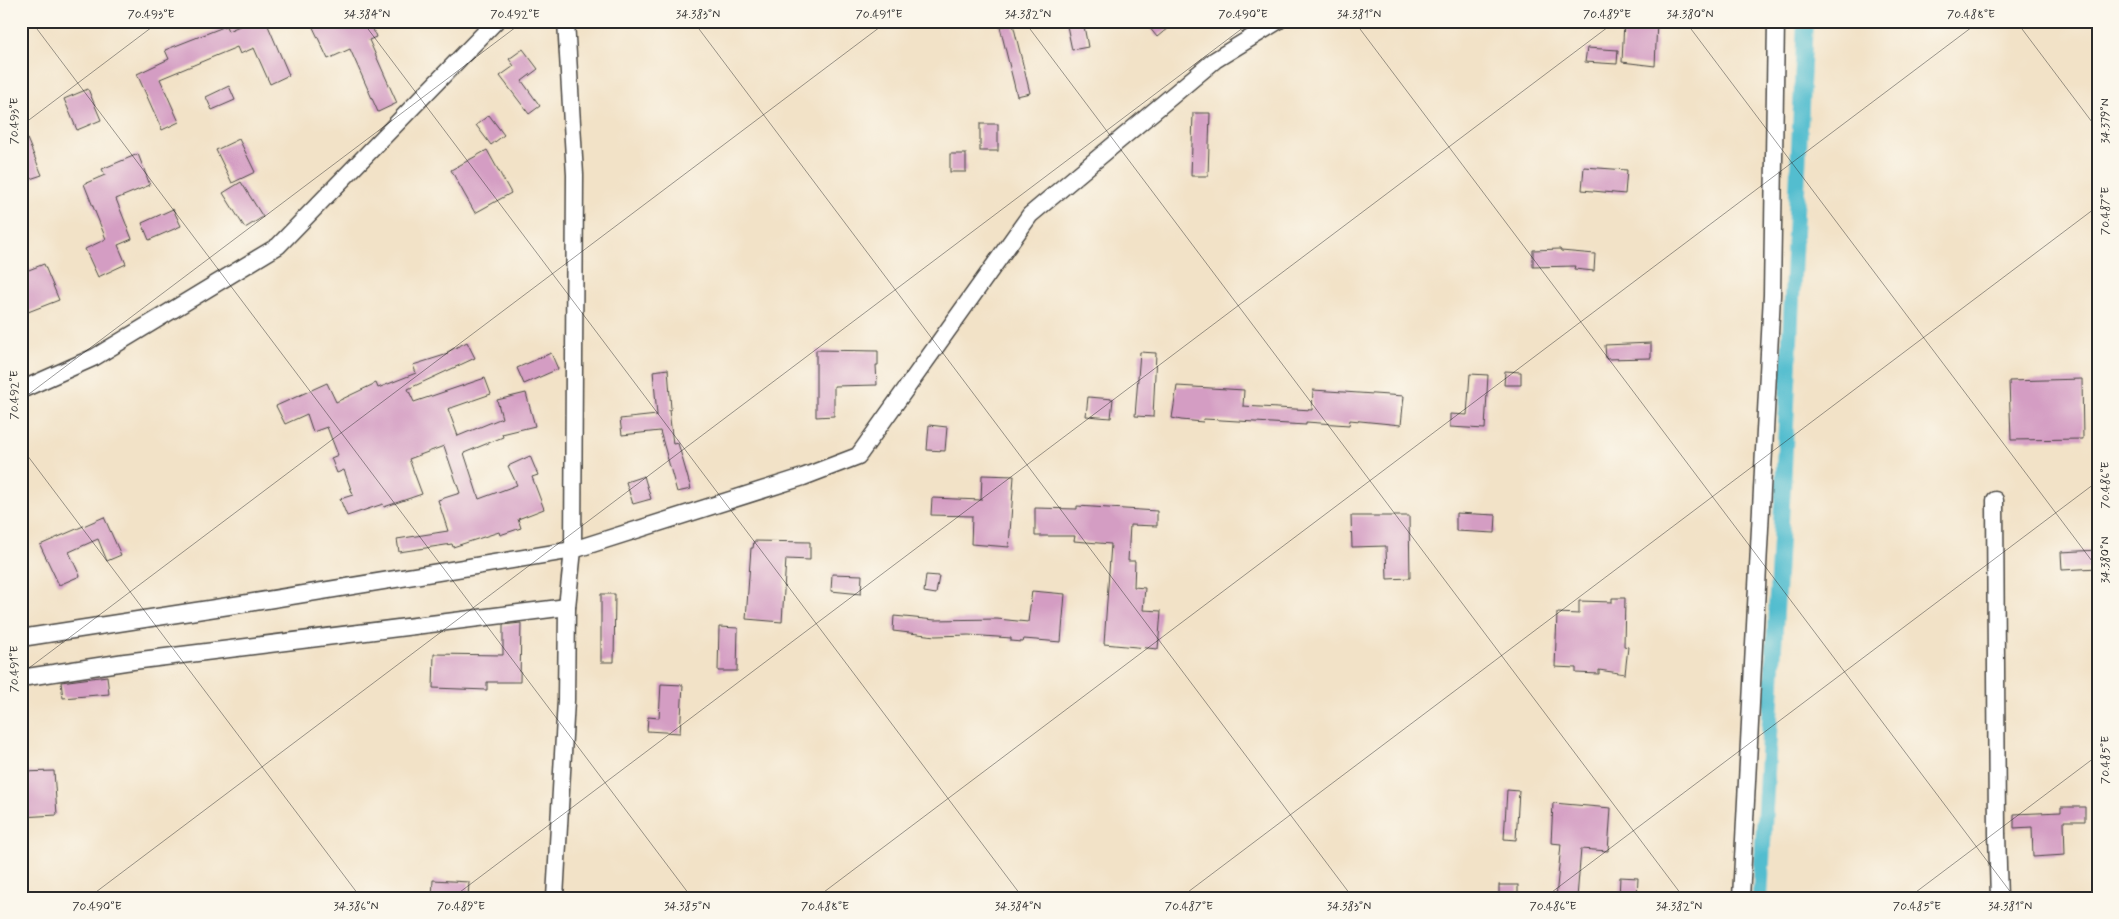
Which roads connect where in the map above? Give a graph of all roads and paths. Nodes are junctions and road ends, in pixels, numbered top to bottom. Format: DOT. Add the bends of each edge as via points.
graph roads {
  1 [pos="496,21"];
  2 [pos="566,21"];
  3 [pos="1278,21"];
  4 [pos="1776,21"];
  5 [pos="21,390"];
  6 [pos="1995,500"];
  7 [pos="573,550"];
  8 [pos="567,607"];
  9 [pos="21,638"];
  10 [pos="21,678"];
  11 [pos="555,898"];
  12 [pos="1741,898"];
  13 [pos="2000,898"];
  1 -- 5 [label="street" via="278,246 95,357"];
  2 -- 7 [label="street" via="575,175"];
  3 -- 7 [label="street" via="1215,60 1030,215 858,456 803,477"];
  4 -- 12 [label="street" via="1772,295"];
  6 -- 13 [label="street"];
  7 -- 8 [label="street"];
  7 -- 9 [label="street"];
  8 -- 10 [label="street"];
  8 -- 11 [label="street" via="566,700"];
}
